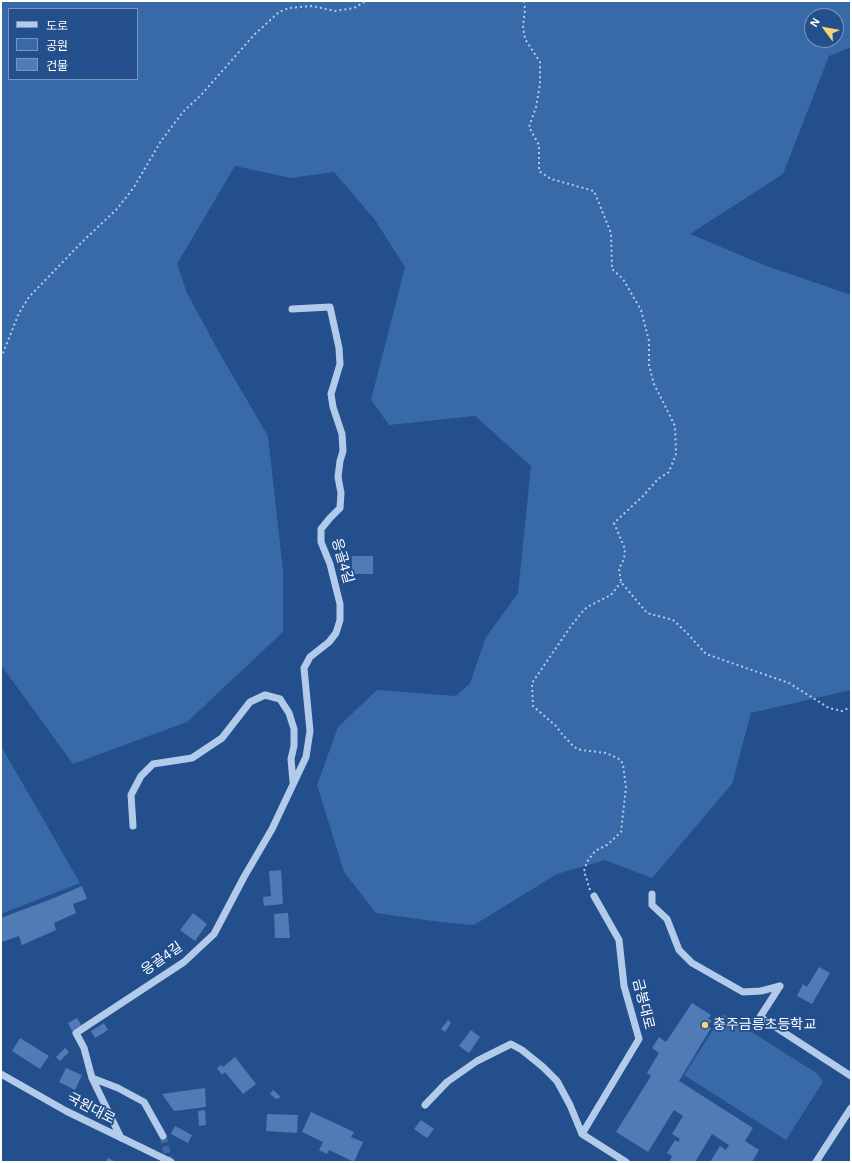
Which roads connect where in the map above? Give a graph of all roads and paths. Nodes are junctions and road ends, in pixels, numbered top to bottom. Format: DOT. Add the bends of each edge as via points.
graph roads {
  1 [pos="366,1"];
  2 [pos="524,1"];
  3 [pos="292,309"];
  4 [pos="1,358"];
  5 [pos="621,582"];
  6 [pos="851,707"];
  7 [pos="293,784"];
  8 [pos="133,826"];
  9 [pos="652,894"];
  10 [pos="594,896"];
  11 [pos="1,1074"];
  12 [pos="851,1076"];
  13 [pos="92,1078"];
  14 [pos="425,1105"];
  15 [pos="851,1108"];
  16 [pos="582,1134"];
  17 [pos="163,1136"];
  18 [pos="121,1138"];
  19 [pos="171,1162"];
  20 [pos="626,1162"];
  21 [pos="816,1162"];
  1 -- 4 [label="path" via="354,8 335,12 312,6 289,8 279,12 254,35 183,112 161,141 134,187 116,209 29,298 19,313"];
  2 -- 5 [label="path" via="523,26 526,39 540,62 540,84 529,127 539,145 539,170 551,179 594,191 611,233 612,269 623,279 641,310 649,341 649,365 654,384 675,426 676,454 669,472 658,479 614,523 625,549 619,569"];
  3 -- 7 [label="street, 응골4길" via="330,307 340,364 331,394 342,434 343,451 338,477 340,508 321,530 321,542 330,564 340,604 340,620 336,633 310,657 304,668 310,731 306,757"];
  5 -- 6 [label="path" via="646,614 673,620 706,654 789,683 829,708 842,711"];
  5 -- 10 [label="path" via="611,595 583,611 532,683 534,706 574,747 606,753 621,760 623,765 626,787 621,832 607,845 595,850 584,871"];
  7 -- 8 [label="street, 응골4길" via="291,758 294,728 289,713 280,699 265,695 250,702 222,738 192,758 154,764 145,772 131,795"];
  7 -- 13 [label="street, 응골4길" via="272,830 214,934 184,962 76,1033 84,1048"];
  9 -- 12 [label="street" via="652,905 667,919 679,950 692,963 743,992 780,986 760,1017"];
  10 -- 16 [label="street, 금봉대로" via="619,940 624,986 639,1039"];
  11 -- 18 [label="street, 국원대로" via="66,1111"];
  13 -- 17 [label="street" via="144,1102"];
  13 -- 18 [label="street, 응골4길"];
  14 -- 16 [label="street" via="447,1082 477,1060 511,1044 522,1050 557,1081"];
  15 -- 21 [label="street"];
  16 -- 20 [label="street"];
  18 -- 19 [label="street, 국원대로"];
}
